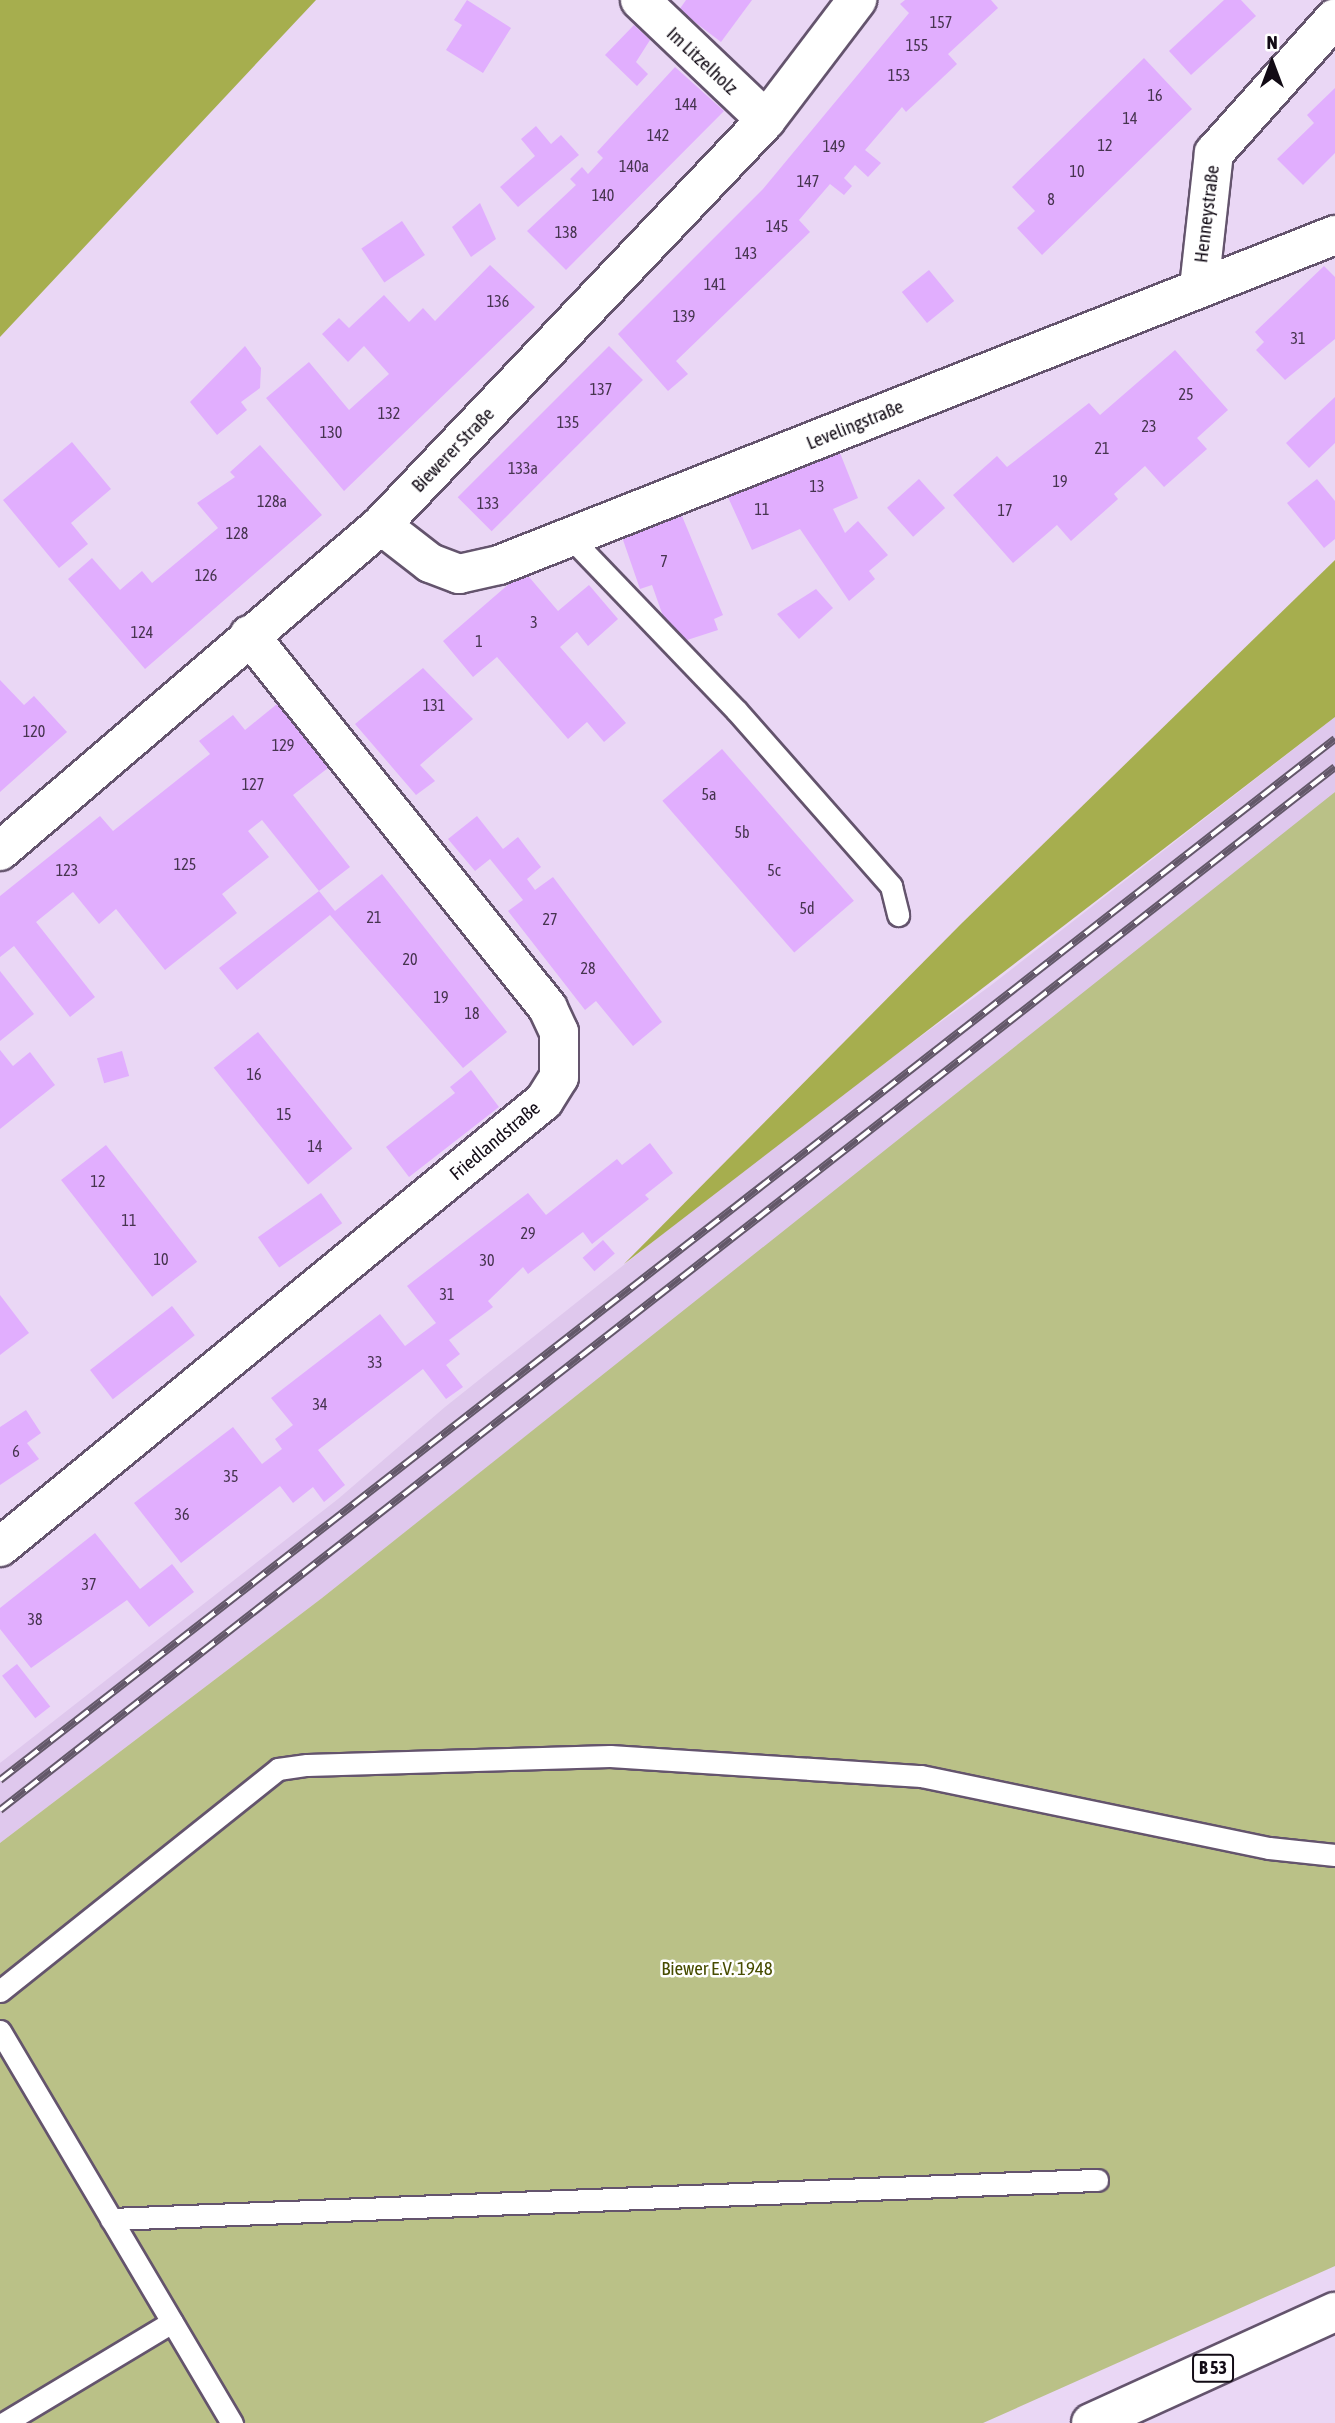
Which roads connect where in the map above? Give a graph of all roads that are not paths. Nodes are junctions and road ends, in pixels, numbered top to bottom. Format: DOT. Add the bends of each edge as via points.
graph roads {
  1 [pos="640,0"];
  2 [pos="857,0"];
  3 [pos="1335,18"];
  4 [pos="766,120"];
  5 [pos="1335,235"];
  6 [pos="1199,288"];
  7 [pos="381,525"];
  8 [pos="570,537"];
  9 [pos="249,635"];
  10 [pos="0,851"];
  11 [pos="898,915"];
  12 [pos="0,1547"];
  13 [pos="1335,1855"];
  14 [pos="0,1991"];
  15 [pos="0,2031"];
  16 [pos="1097,2180"];
  17 [pos="111,2219"];
  18 [pos="1335,2312"];
  19 [pos="172,2322"];
  20 [pos="4,2423"];
  21 [pos="232,2423"];
  22 [pos="1091,2423"];
  1 -- 4 [label="street, Im Litzelholz"];
  2 -- 4 [label="street, Biewerer Straße"];
  3 -- 6 [label="street, Henneystraße" via="1214,153"];
  4 -- 7 [label="street, Biewerer Straße"];
  5 -- 6 [label="street, Levelingstraße"];
  6 -- 8 [label="street, Levelingstraße"];
  7 -- 8 [label="street, Levelingstraße" via="430,563 459,574 499,565"];
  7 -- 9 [label="street, Biewerer Straße"];
  8 -- 11 [label="lane" via="736,710 891,886"];
  9 -- 10 [label="street, Biewerer Straße"];
  9 -- 12 [label="street, Friedlandstraße" via="548,1008 559,1032 559,1077 544,1101"];
  13 -- 14 [label="lane" via="1269,1847 921,1776 610,1756 307,1765 278,1769"];
  15 -- 17 [label="lane"];
  16 -- 17 [label="lane"];
  17 -- 19 [label="lane"];
  18 -- 22 [label="street, B 53"];
  19 -- 20 [label="lane"];
  19 -- 21 [label="lane"];
}
